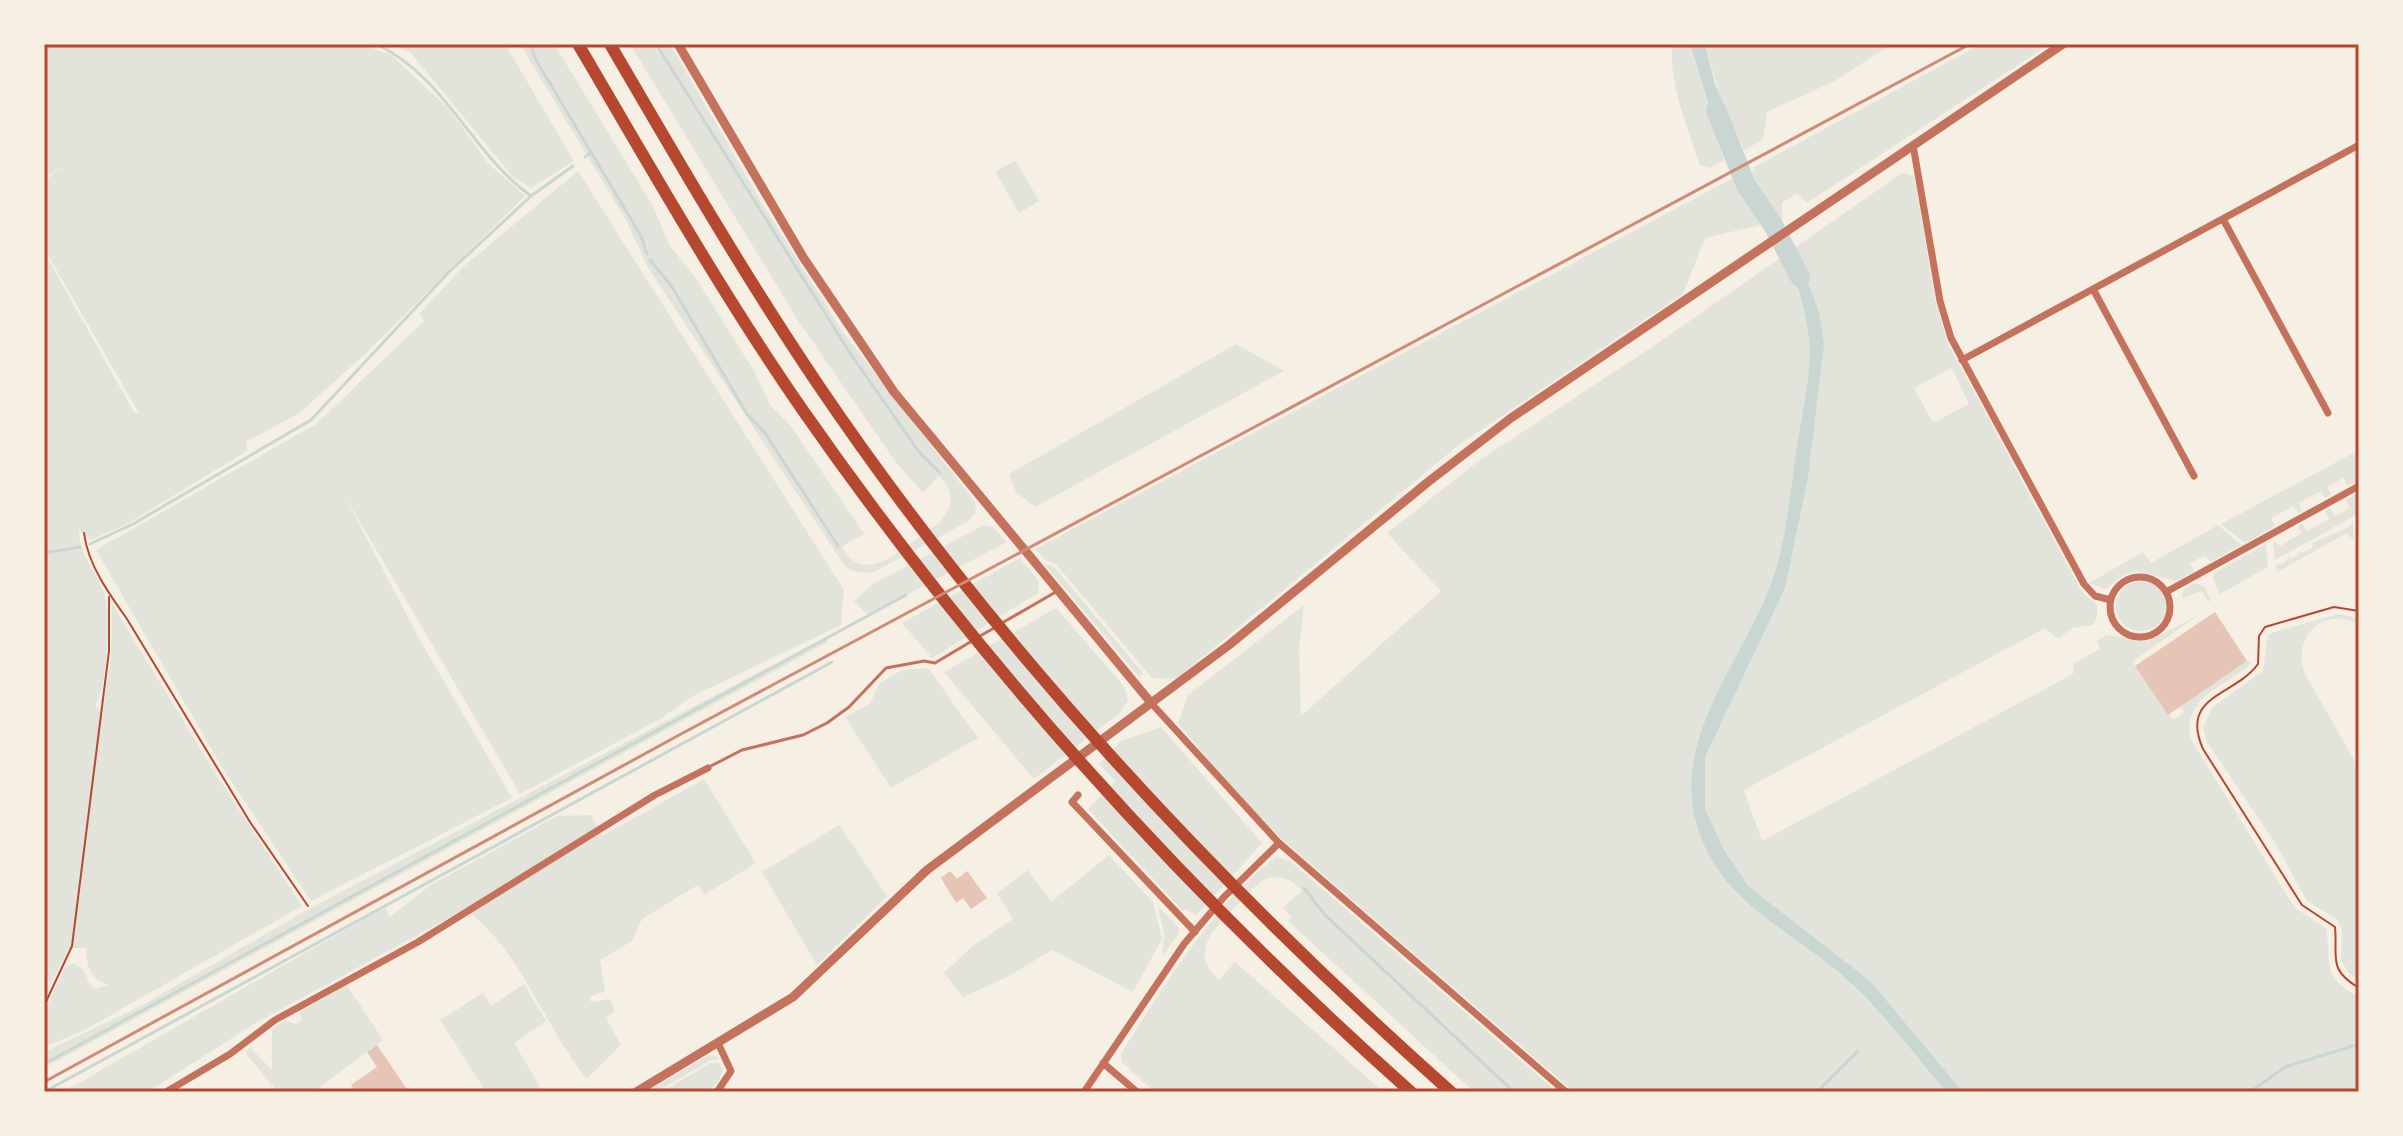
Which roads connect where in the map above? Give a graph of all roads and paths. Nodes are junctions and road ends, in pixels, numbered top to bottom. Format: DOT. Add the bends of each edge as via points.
graph roads {
  1 [pos="578,44"];
  2 [pos="610,44"];
  3 [pos="678,44"];
  4 [pos="2063,44"];
  5 [pos="1913,145"];
  6 [pos="2359,145"];
  7 [pos="2223,219"];
  8 [pos="2093,289"];
  9 [pos="1962,360"];
  10 [pos="2328,413"];
  11 [pos="2194,476"];
  12 [pos="2359,486"];
  13 [pos="84,533"];
  14 [pos="1058,590"];
  15 [pos="2166,592"];
  16 [pos="109,597"];
  17 [pos="2111,600"];
  18 [pos="2359,611"];
  19 [pos="1152,704"];
  20 [pos="708,768"];
  21 [pos="1075,798"];
  22 [pos="1279,843"];
  23 [pos="308,906"];
  24 [pos="1195,932"];
  25 [pos="2359,988"];
  26 [pos="44,1006"];
  27 [pos="718,1043"];
  28 [pos="1103,1063"];
  29 [pos="166,1092"];
  30 [pos="636,1092"];
  31 [pos="717,1092"];
  32 [pos="1084,1092"];
  33 [pos="1137,1092"];
  34 [pos="1411,1092"];
  35 [pos="1451,1092"];
  36 [pos="1566,1092"];
  1 -- 34 [label="highway" via="804,411 984,651 1156,847"];
  2 -- 35 [label="highway" via="820,387 1002,631 1095,740 1268,922"];
  3 -- 14 [label="street" via="848,327 932,441"];
  4 -- 5 [label="street"];
  5 -- 9 [label="street" via="1940,301"];
  5 -- 19 [label="street" via="1467,451"];
  6 -- 7 [label="street"];
  7 -- 8 [label="street"];
  7 -- 10 [label="street"];
  8 -- 9 [label="street"];
  8 -- 11 [label="street"];
  9 -- 17 [label="street" via="2084,584 2095,596"];
  12 -- 15 [label="street"];
  13 -- 16 [label="path"];
  14 -- 19 [label="street"];
  14 -- 20 [label="lane" via="935,663 886,668 849,707 814,731 742,750"];
  15 -- 17 [label="street" via="2151,579 2130,578"];
  15 -- 17 [label="street" via="2168,618 2148,636 2122,631 2112,617"];
  16 -- 23 [label="path"];
  16 -- 26 [label="path" via="109,651 72,946"];
  18 -- 25 [label="path" via="2334,607 2265,627 2259,636 2258,664 2204,704 2197,728 2203,749 2302,905 2335,927 2336,964"];
  19 -- 22 [label="street"];
  19 -- 27 [label="street" via="927,870 793,997"];
  20 -- 29 [label="street" via="655,795 418,942 275,1020"];
  21 -- 24 [label="street"];
  22 -- 24 [label="street"];
  22 -- 36 [label="street"];
  24 -- 28 [label="street"];
  27 -- 30 [label="street"];
  27 -- 31 [label="street" via="731,1071"];
  28 -- 32 [label="street"];
  28 -- 33 [label="street"];
}
